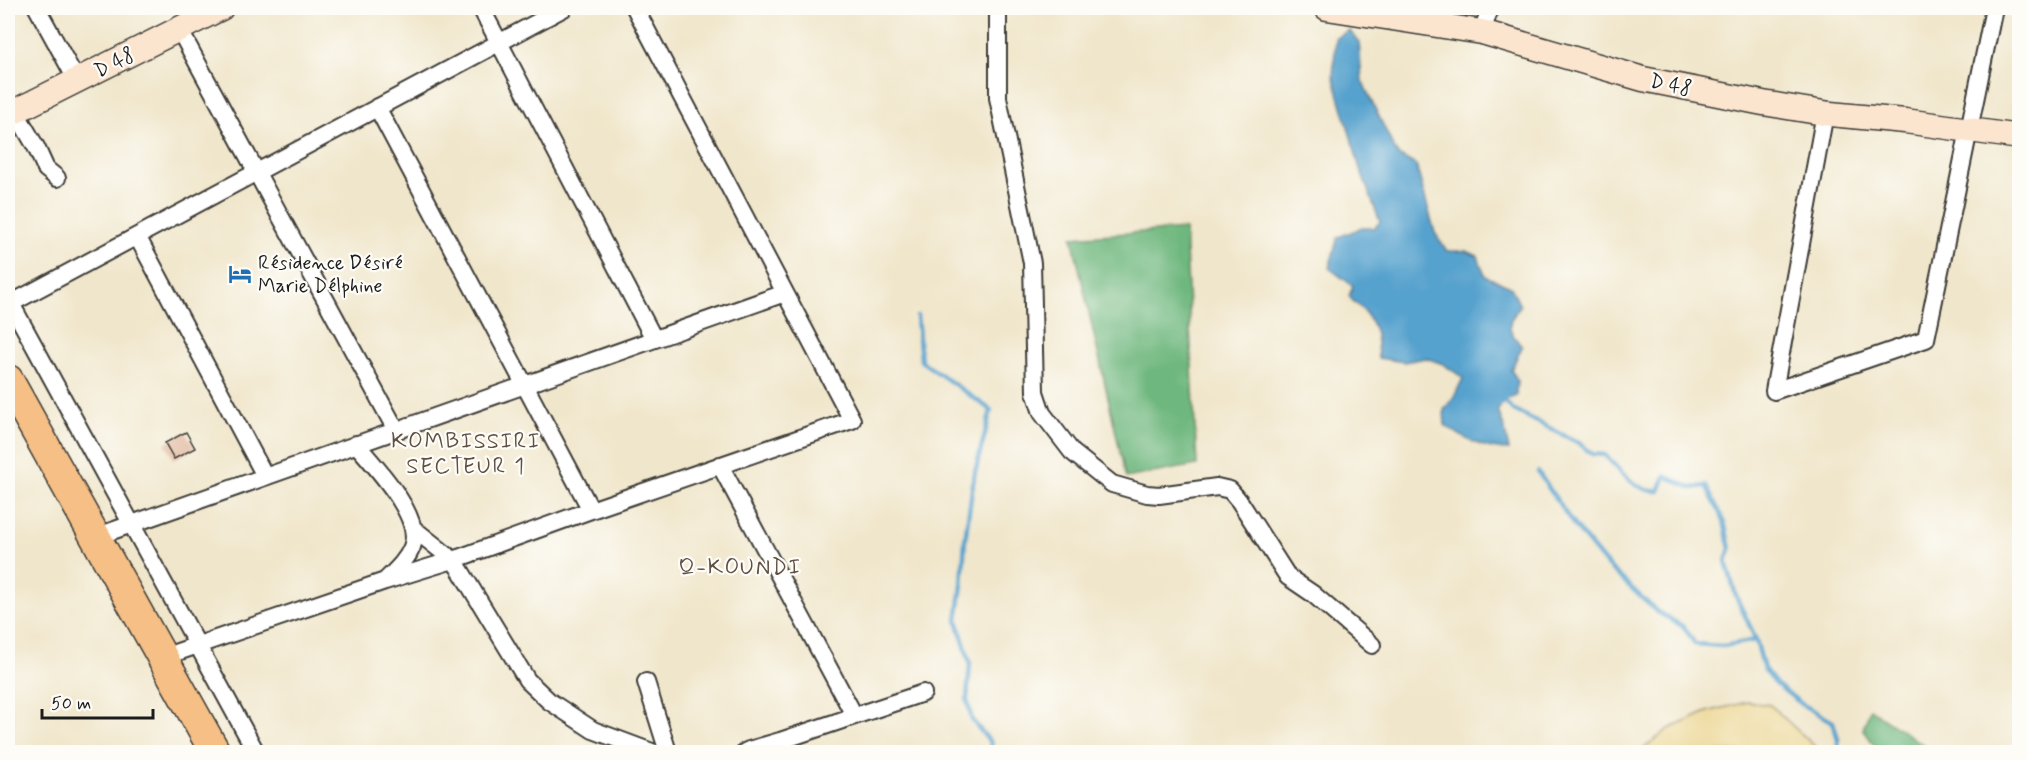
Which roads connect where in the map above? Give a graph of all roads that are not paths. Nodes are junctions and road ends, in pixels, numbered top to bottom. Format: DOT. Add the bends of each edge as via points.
graph roads {
  1 [pos="37,8"];
  2 [pos="221,8"];
  3 [pos="481,8"];
  4 [pos="564,8"];
  5 [pos="635,8"];
  6 [pos="998,8"];
  7 [pos="1490,8"];
  8 [pos="1994,8"];
  9 [pos="1346,11"];
  10 [pos="179,29"];
  11 [pos="1482,32"];
  12 [pos="499,42"];
  13 [pos="76,81"];
  14 [pos="377,107"];
  15 [pos="11,113"];
  16 [pos="1825,113"];
  17 [pos="1970,130"];
  18 [pos="2019,137"];
  19 [pos="256,172"];
  20 [pos="57,178"];
  21 [pos="137,236"];
  22 [pos="785,293"];
  23 [pos="9,302"];
  24 [pos="654,339"];
  25 [pos="8,380"];
  26 [pos="525,385"];
  27 [pos="396,430"];
  28 [pos="356,444"];
  29 [pos="720,465"];
  30 [pos="265,476"];
  31 [pos="591,510"];
  32 [pos="130,524"];
  33 [pos="414,529"];
  34 [pos="95,537"];
  35 [pos="453,560"];
  36 [pos="385,581"];
  37 [pos="1372,645"];
  38 [pos="196,646"];
  39 [pos="163,657"];
  40 [pos="646,682"];
  41 [pos="923,693"];
  42 [pos="854,715"];
  43 [pos="214,753"];
  44 [pos="256,753"];
  45 [pos="652,753"];
  46 [pos="668,753"];
  47 [pos="745,753"];
  1 -- 13 [label="street"];
  2 -- 10 [label="street, D 48"];
  3 -- 12 [label="street"];
  4 -- 12 [label="street"];
  5 -- 22 [label="street"];
  6 -- 37 [label="street" via="998,98 1032,263 1035,392 1042,413 1072,452 1112,484 1153,494 1217,487 1230,490 1288,577"];
  7 -- 11 [label="street"];
  8 -- 17 [label="street"];
  9 -- 11 [label="street, D 48"];
  10 -- 13 [label="street, D 48"];
  10 -- 19 [label="street"];
  11 -- 16 [label="street, D 48" via="1643,79"];
  12 -- 14 [label="street"];
  12 -- 24 [label="street"];
  13 -- 15 [label="street, D 48"];
  14 -- 19 [label="street"];
  14 -- 26 [label="street"];
  15 -- 20 [label="street" via="36,147 46,169"];
  16 -- 17 [label="street, D 48"];
  16 -- 17 [label="street" via="1774,391 1926,339"];
  17 -- 18 [label="street, D 48"];
  19 -- 21 [label="street"];
  19 -- 27 [label="street"];
  21 -- 23 [label="street"];
  21 -- 30 [label="street"];
  22 -- 24 [label="street"];
  22 -- 29 [label="street" via="852,420"];
  23 -- 32 [label="street"];
  24 -- 26 [label="street"];
  25 -- 34 [label="highway"];
  26 -- 27 [label="street"];
  26 -- 31 [label="street"];
  27 -- 28 [label="street"];
  28 -- 30 [label="street"];
  28 -- 33 [label="street" via="387,480"];
  29 -- 31 [label="street"];
  29 -- 42 [label="street"];
  30 -- 32 [label="street"];
  31 -- 35 [label="street"];
  32 -- 34 [label="street"];
  32 -- 38 [label="street"];
  33 -- 35 [label="street"];
  33 -- 36 [label="street" via="413,546"];
  34 -- 39 [label="highway"];
  35 -- 36 [label="street"];
  35 -- 45 [label="street" via="526,680 549,701 593,730"];
  36 -- 38 [label="street"];
  38 -- 39 [label="street"];
  38 -- 44 [label="street"];
  39 -- 43 [label="highway"];
  40 -- 46 [label="street"];
  41 -- 42 [label="street"];
  42 -- 47 [label="street"];
}
